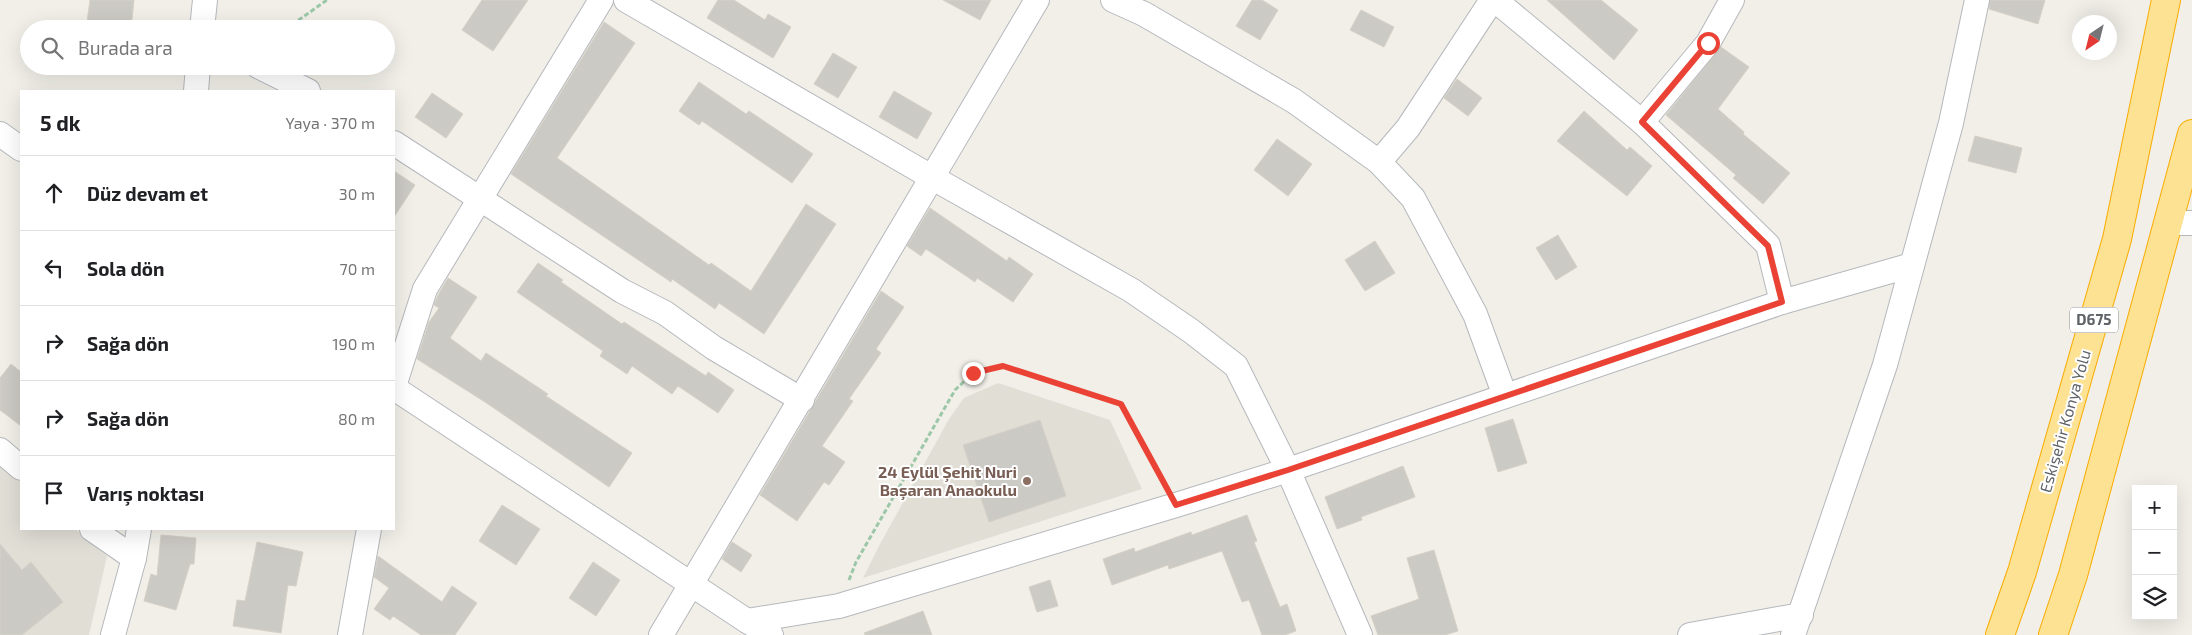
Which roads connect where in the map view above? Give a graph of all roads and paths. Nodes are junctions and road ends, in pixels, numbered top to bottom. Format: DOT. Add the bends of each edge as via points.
graph roads {
  1 [pos="205,0"];
  2 [pos="327,0"];
  3 [pos="601,0"];
  4 [pos="626,0"];
  5 [pos="1037,0"];
  6 [pos="1113,0"];
  7 [pos="1493,0"];
  8 [pos="1732,0"];
  9 [pos="1977,0"];
  10 [pos="2166,0"];
  11 [pos="203,20"];
  12 [pos="299,20"];
  13 [pos="197,75"];
  14 [pos="276,75"];
  15 [pos="196,90"];
  16 [pos="306,90"];
  17 [pos="1642,122"];
  18 [pos="0,134"];
  19 [pos="2192,134"];
  20 [pos="395,144"];
  21 [pos="20,148"];
  22 [pos="1379,162"];
  23 [pos="933,178"];
  24 [pos="478,198"];
  25 [pos="2179,223"];
  26 [pos="1912,264"];
  27 [pos="1782,302"];
  28 [pos="395,384"];
  29 [pos="395,388"];
  30 [pos="1505,396"];
  31 [pos="802,400"];
  32 [pos="0,450"];
  33 [pos="20,467"];
  34 [pos="1288,470"];
  35 [pos="1176,505"];
  36 [pos="93,530"];
  37 [pos="139,530"];
  38 [pos="368,530"];
  39 [pos="134,558"];
  40 [pos="692,584"];
  41 [pos="839,606"];
  42 [pos="747,621"];
  43 [pos="1797,625"];
  44 [pos="112,635"];
  45 [pos="350,635"];
  46 [pos="661,635"];
  47 [pos="771,635"];
  48 [pos="1360,635"];
  49 [pos="1690,635"];
  50 [pos="2000,635"];
  51 [pos="2052,635"];
  1 -- 11 [label="street"];
  2 -- 12 [label="path"];
  3 -- 24 [label="street"];
  4 -- 23 [label="street"];
  5 -- 23 [label="street"];
  6 -- 22 [label="street" via="1144,14 1294,101"];
  7 -- 17 [label="street"];
  7 -- 22 [label="street" via="1408,128"];
  8 -- 17 [label="street" via="1708,43"];
  9 -- 26 [label="street" via="1951,123"];
  10 -- 50 [label="highway, Eskişehir Konya Yolu / D675" via="2117,239 2022,572"];
  13 -- 15 [label="street"];
  14 -- 16 [label="street"];
  17 -- 27 [label="street" via="1768,246"];
  18 -- 21 [label="street"];
  19 -- 25 [label="highway, D675"];
  20 -- 24 [label="street"];
  22 -- 30 [label="street" via="1413,198 1471,305"];
  23 -- 31 [label="street"];
  23 -- 34 [label="street" via="1131,290 1236,366"];
  24 -- 28 [label="street" via="425,289"];
  24 -- 31 [label="street" via="622,291 665,313 714,348"];
  25 -- 51 [label="highway, D675"];
  26 -- 27 [label="street"];
  26 -- 43 [label="street" via="1885,365"];
  27 -- 30 [label="street"];
  29 -- 40 [label="street"];
  30 -- 34 [label="street"];
  31 -- 40 [label="street"];
  32 -- 33 [label="street"];
  34 -- 35 [label="street"];
  34 -- 48 [label="street"];
  35 -- 41 [label="street"];
  35 -- 41 [label="path" via="1121,404 1003,366 973,373 955,390 856,562"];
  36 -- 39 [label="street"];
  37 -- 39 [label="street"];
  38 -- 45 [label="street"];
  39 -- 44 [label="street"];
  40 -- 42 [label="street"];
  40 -- 46 [label="street"];
  41 -- 42 [label="street"];
  42 -- 47 [label="street"];
  43 -- 49 [label="street"];
}
